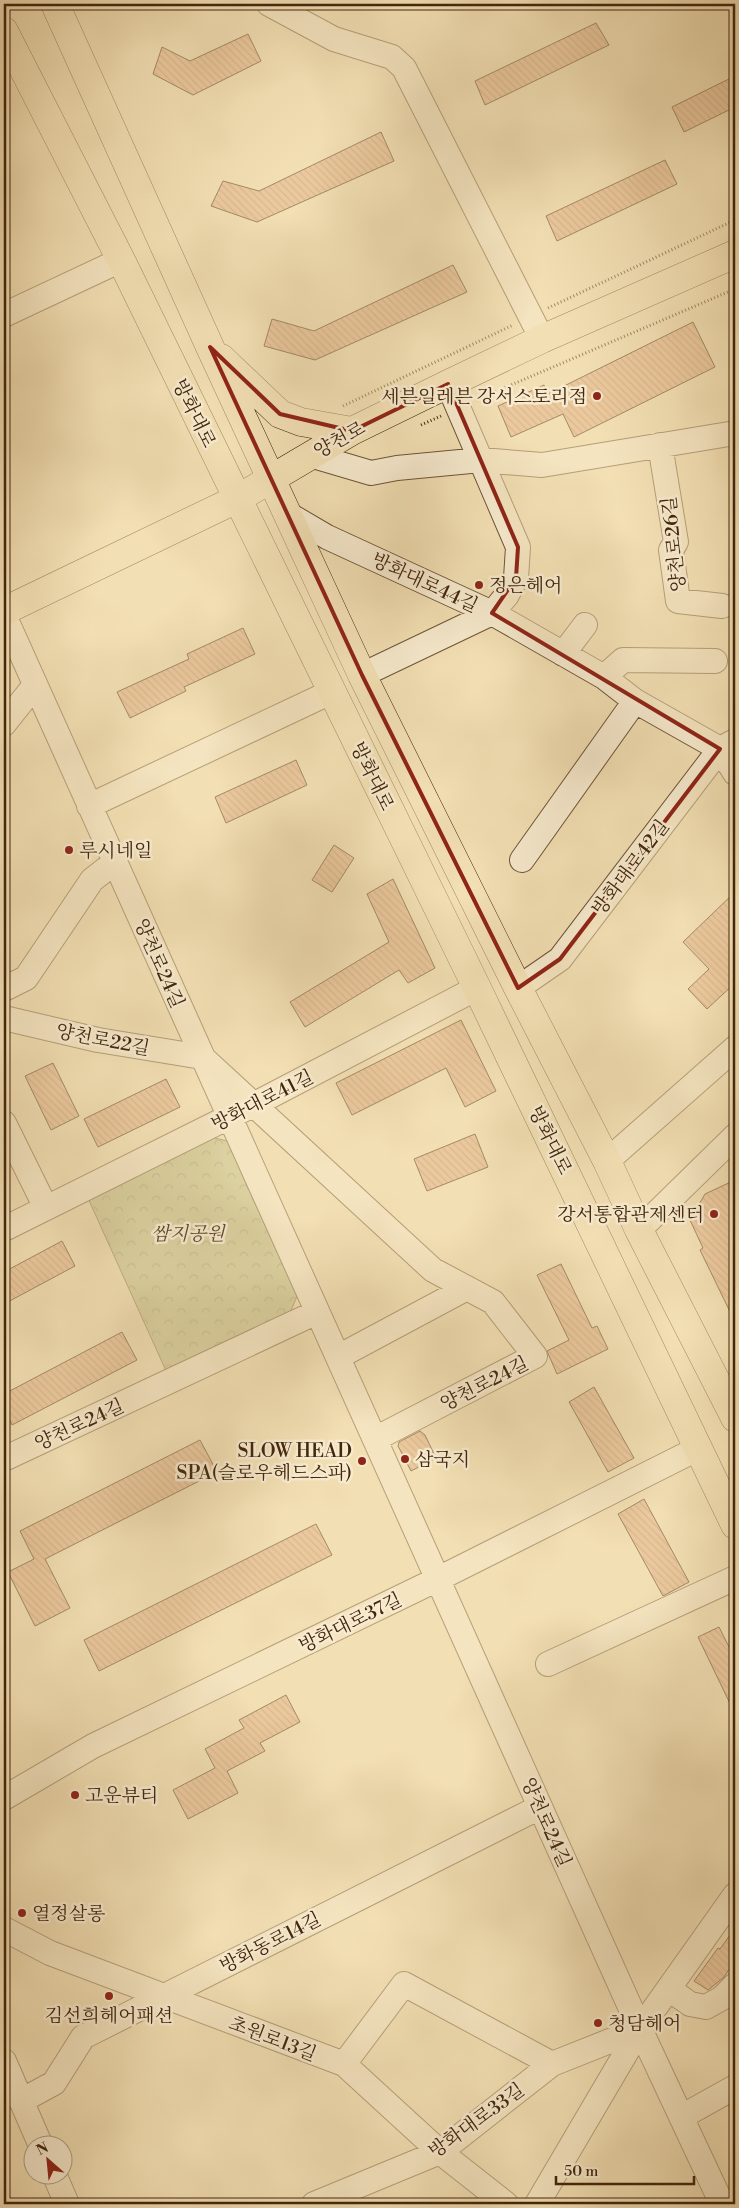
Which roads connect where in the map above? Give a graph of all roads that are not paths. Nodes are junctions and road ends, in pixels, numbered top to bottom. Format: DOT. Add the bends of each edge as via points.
graph roads {
  1 [pos="55,4"];
  2 [pos="269,4"];
  3 [pos="4,31"];
  4 [pos="735,254"];
  5 [pos="121,260"];
  6 [pos="4,315"];
  7 [pos="542,339"];
  8 [pos="210,347"];
  9 [pos="453,396"];
  10 [pos="352,431"];
  11 [pos="734,432"];
  12 [pos="660,445"];
  13 [pos="310,455"];
  14 [pos="481,460"];
  15 [pos="272,480"];
  16 [pos="237,499"];
  17 [pos="286,513"];
  18 [pos="722,606"];
  19 [pos="4,611"];
  20 [pos="492,613"];
  21 [pos="4,615"];
  22 [pos="585,625"];
  23 [pos="563,654"];
  24 [pos="716,661"];
  25 [pos="362,675"];
  26 [pos="604,677"];
  27 [pos="35,685"];
  28 [pos="331,692"];
  29 [pos="635,701"];
  30 [pos="4,724"];
  31 [pos="728,745"];
  32 [pos="735,772"];
  33 [pos="89,806"];
  34 [pos="522,860"];
  35 [pos="114,862"];
  36 [pos="477,988"];
  37 [pos="518,988"];
  38 [pos="4,989"];
  39 [pos="4,1018"];
  40 [pos="735,1048"];
  41 [pos="202,1057"];
  42 [pos="255,1104"];
  43 [pos="230,1117"];
  44 [pos="4,1123"];
  45 [pos="735,1136"];
  46 [pos="607,1160"];
  47 [pos="46,1208"];
  48 [pos="4,1229"];
  49 [pos="639,1230"];
  50 [pos="467,1288"];
  51 [pos="317,1312"];
  52 [pos="338,1357"];
  53 [pos="735,1418"];
  54 [pos="375,1439"];
  55 [pos="699,1448"];
  56 [pos="4,1459"];
  57 [pos="735,1525"];
  58 [pos="735,1578"];
  59 [pos="438,1579"];
  60 [pos="548,1664"];
  61 [pos="4,1798"];
  62 [pos="540,1807"];
  63 [pos="735,1894"];
  64 [pos="4,1929"];
  65 [pos="735,1985"];
  66 [pos="669,1989"];
  67 [pos="162,1996"];
  68 [pos="640,2030"];
  69 [pos="4,2061"];
  70 [pos="344,2064"];
  71 [pos="552,2064"];
  72 [pos="735,2087"];
  73 [pos="21,2101"];
  74 [pos="681,2118"];
  75 [pos="37,2136"];
  76 [pos="440,2152"];
  77 [pos="59,2186"];
  78 [pos="67,2204"];
  79 [pos="314,2204"];
  80 [pos="506,2204"];
  81 [pos="536,2204"];
  82 [pos="722,2204"];
  1 -- 8 [label="main road, 방화대로"];
  2 -- 7 [label="street" via="334,39 392,57 404,68"];
  3 -- 5 [label="main road, 방화대로"];
  4 -- 7 [label="main road, 양천로"];
  5 -- 6 [label="street"];
  5 -- 16 [label="main road, 방화대로"];
  7 -- 9 [label="main road, 양천로"];
  8 -- 10 [label="main road" via="280,414 301,422"];
  8 -- 15 [label="main road, 방화대로"];
  9 -- 10 [label="main road, 양천로"];
  9 -- 14 [label="street"];
  10 -- 13 [label="main road, 양천로"];
  11 -- 12 [label="street"];
  12 -- 14 [label="street" via="542,465"];
  12 -- 18 [label="street, 양천로26길" via="676,542 670,550 678,601"];
  13 -- 14 [label="street" via="371,473"];
  13 -- 15 [label="main road, 양천로"];
  14 -- 20 [label="street" via="518,547 516,578"];
  15 -- 16 [label="main road, 양천로"];
  15 -- 17 [label="main road, 방화대로"];
  16 -- 19 [label="main road, 양천로"];
  16 -- 28 [label="main road, 방화대로"];
  17 -- 20 [label="street, 방화대로44길" via="327,537"];
  17 -- 25 [label="main road, 방화대로"];
  20 -- 23 [label="street, 방화대로44길"];
  20 -- 25 [label="street"];
  21 -- 27 [label="street, 양천로24길"];
  22 -- 23 [label="street"];
  23 -- 26 [label="street, 방화대로44길"];
  24 -- 26 [label="street" via="623,660"];
  25 -- 37 [label="main road, 방화대로"];
  26 -- 29 [label="street, 방화대로44길"];
  27 -- 30 [label="street"];
  27 -- 33 [label="street, 양천로24길"];
  28 -- 33 [label="street"];
  28 -- 36 [label="main road, 방화대로"];
  29 -- 31 [label="street, 방화대로44길"];
  29 -- 34 [label="street"];
  31 -- 32 [label="street, 방화대로44길"];
  31 -- 37 [label="street, 방화대로42길" via="560,959"];
  33 -- 35 [label="street, 양천로24길"];
  35 -- 38 [label="street" via="92,880 26,978"];
  35 -- 41 [label="street, 양천로24길"];
  36 -- 42 [label="street, 방화대로41길"];
  36 -- 55 [label="main road, 방화대로"];
  37 -- 46 [label="main road, 방화대로"];
  39 -- 41 [label="street, 양천로22길" via="98,1040"];
  40 -- 46 [label="street"];
  41 -- 42 [label="street"];
  41 -- 43 [label="street, 양천로24길"];
  42 -- 43 [label="street, 방화대로41길"];
  42 -- 50 [label="street" via="432,1270"];
  43 -- 47 [label="street, 방화대로41길"];
  43 -- 51 [label="street, 양천로24길"];
  44 -- 47 [label="street"];
  45 -- 49 [label="street"];
  46 -- 49 [label="main road, 방화대로"];
  47 -- 48 [label="street, 방화대로41길"];
  49 -- 53 [label="main road, 방화대로"];
  50 -- 52 [label="street"];
  50 -- 54 [label="street, 양천로24길" via="493,1302 536,1356"];
  51 -- 52 [label="street, 양천로24길"];
  51 -- 56 [label="street, 양천로24길"];
  52 -- 54 [label="street, 양천로24길"];
  54 -- 59 [label="street, 양천로24길"];
  55 -- 57 [label="main road, 방화대로"];
  55 -- 59 [label="street, 방화대로37길"];
  58 -- 60 [label="street"];
  59 -- 61 [label="street, 방화대로37길" via="93,1746"];
  59 -- 62 [label="street, 양천로24길"];
  62 -- 67 [label="street, 방화동로14길"];
  62 -- 68 [label="street, 양천로24길"];
  63 -- 66 [label="street"];
  64 -- 67 [label="street, 초원로13길" via="50,1953"];
  65 -- 66 [label="street" via="706,2008 690,2004"];
  66 -- 68 [label="street"];
  67 -- 70 [label="street, 초원로13길"];
  67 -- 73 [label="street, 방화동로14길" via="83,2037 54,2083"];
  68 -- 71 [label="street, 방화대로33길"];
  68 -- 74 [label="street, 양천로24길"];
  68 -- 81 [label="street"];
  69 -- 73 [label="street"];
  70 -- 71 [label="street" via="404,1984"];
  70 -- 76 [label="street, 초원로13길"];
  71 -- 76 [label="street, 방화대로33길"];
  72 -- 74 [label="street"];
  73 -- 75 [label="street"];
  74 -- 82 [label="street, 양천로24길"];
  76 -- 79 [label="street, 방화대로33길"];
  76 -- 80 [label="street, 초원로13길"];
  77 -- 78 [label="street"];
}
